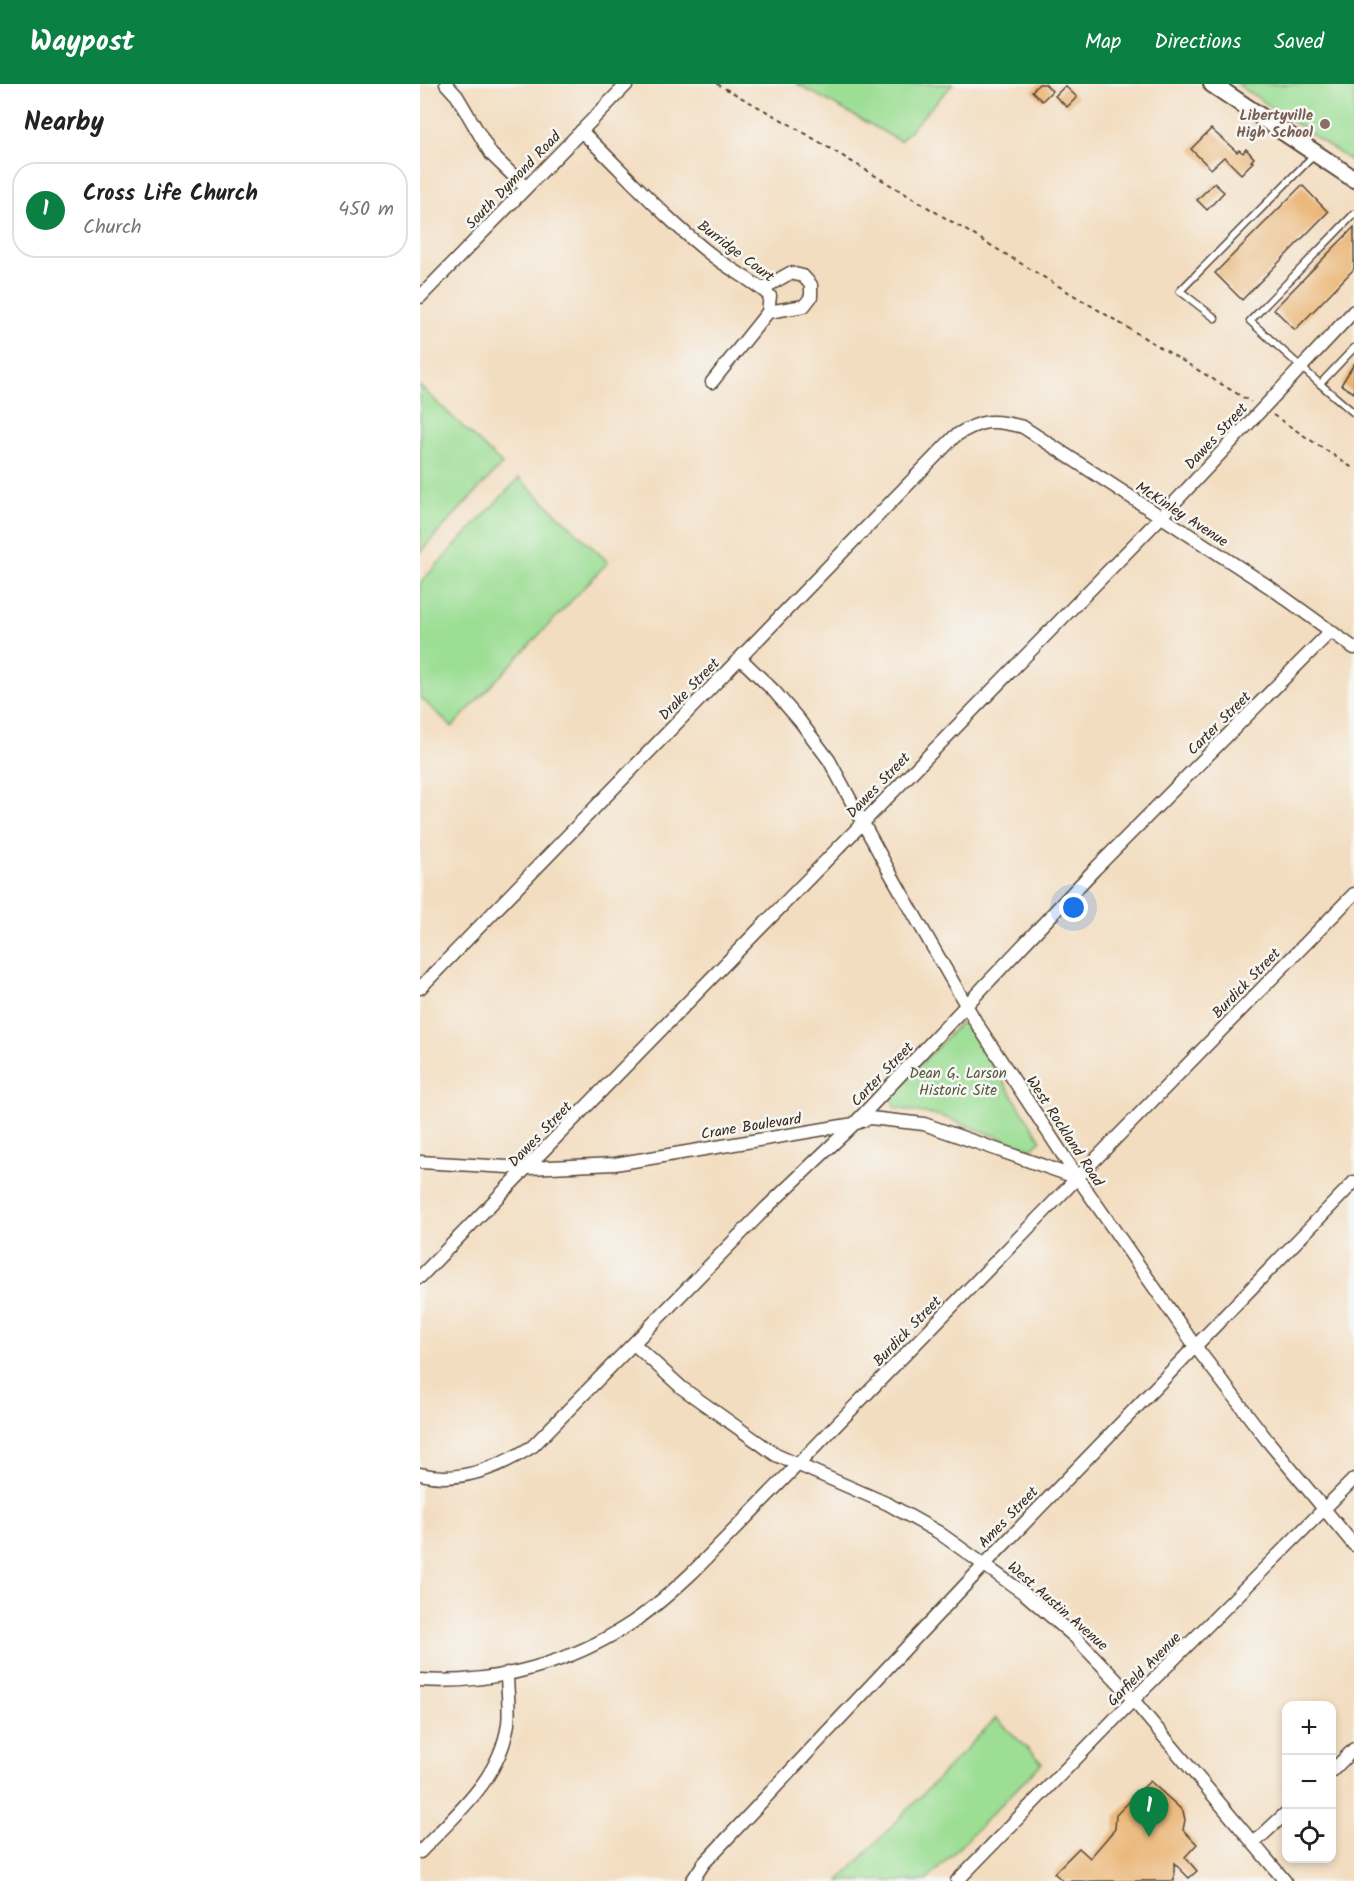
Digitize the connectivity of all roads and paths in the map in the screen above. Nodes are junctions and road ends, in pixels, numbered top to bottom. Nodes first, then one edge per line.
1 (446, 84) edge
2 (627, 84) edge
3 (717, 84) edge
4 (1212, 84) edge
5 (582, 131) junction
6 (1316, 153) junction
7 (1354, 179) edge
8 (526, 188) junction
9 (1354, 214) edge
10 (762, 289) junction
11 (420, 297) edge
12 (1354, 311) edge
13 (768, 312) junction
14 (1215, 318) dead end
15 (1354, 348) edge
16 (1301, 368) junction
17 (712, 382) dead end
18 (1320, 384) junction
19 (1262, 408) junction
20 (1354, 413) edge
21 (987, 421) joint
22 (1354, 469) edge
23 (1160, 518) junction
24 (1331, 631) junction
25 (1354, 648) edge
26 (740, 658) junction
27 (864, 822) junction
28 (1354, 894) edge
29 (420, 988) edge
30 (968, 1006) junction
31 (854, 1124) junction
32 (420, 1162) edge
33 (528, 1168) junction
34 (1077, 1178) junction
35 (1354, 1182) edge
36 (420, 1277) edge
37 (634, 1344) junction
38 (1195, 1346) junction
39 (798, 1465) junction
40 (420, 1474) edge
41 (1354, 1479) edge
42 (1324, 1510) junction
43 (1354, 1545) edge
44 (984, 1564) junction
45 (507, 1673) junction
46 (420, 1680) edge
47 (1133, 1700) junction
48 (1354, 1749) edge
49 (1336, 1767) edge
50 (1282, 1818) edge
51 (1254, 1844) junction
52 (420, 1852) edge
53 (692, 1881) edge
54 (957, 1881) edge
55 (1285, 1881) edge

1 - 8 street
2 - 5 street, South Dymond Road
3 - 19 path
4 - 6 main road
5 - 8 street, South Dymond Road
5 - 10 street, Burridge Court
6 - 7 main road
6 - 14 lane
8 - 11 street, South Dymond Road
9 - 16 lane
10 - 13 street, Burridge Court
10 - 13 street
12 - 16 street, Dawes Street
13 - 17 street
15 - 18 lane
16 - 18 lane
16 - 19 street, Dawes Street
18 - 20 lane
19 - 22 path
19 - 23 street, Dawes Street
21 - 23 street, McKinley Avenue
21 - 26 street, Drake Street
23 - 24 street, McKinley Avenue
23 - 27 street, Dawes Street
24 - 25 street, McKinley Avenue
24 - 30 street, Carter Street
26 - 27 street, West Rockland Road
26 - 29 street, Drake Street
27 - 30 street, West Rockland Road
27 - 33 street, Dawes Street
28 - 34 street, Burdick Street
30 - 31 street, Carter Street
30 - 34 street, West Rockland Road
31 - 33 street, Crane Boulevard
31 - 34 street, Crane Boulevard
31 - 37 street, Carter Street
32 - 33 street, Crane Boulevard
33 - 36 street, Dawes Street
34 - 38 street, West Rockland Road
34 - 39 street, Burdick Street
35 - 38 street, Ames Street
37 - 39 street, West Austin Avenue
37 - 40 street, Carter Street
38 - 42 street, West Rockland Road
38 - 44 street, Ames Street
39 - 44 street, West Austin Avenue
39 - 45 street, Burdick Street
41 - 42 street, Garfield Avenue
42 - 43 street, West Rockland Road
42 - 47 street, Garfield Avenue
44 - 47 street, West Austin Avenue
44 - 53 street, Ames Street
45 - 46 street, Burdick Street
45 - 52 street
47 - 51 street, West Austin Avenue
47 - 54 street, Garfield Avenue
48 - 49 street
50 - 51 street
51 - 55 street, West Austin Avenue

